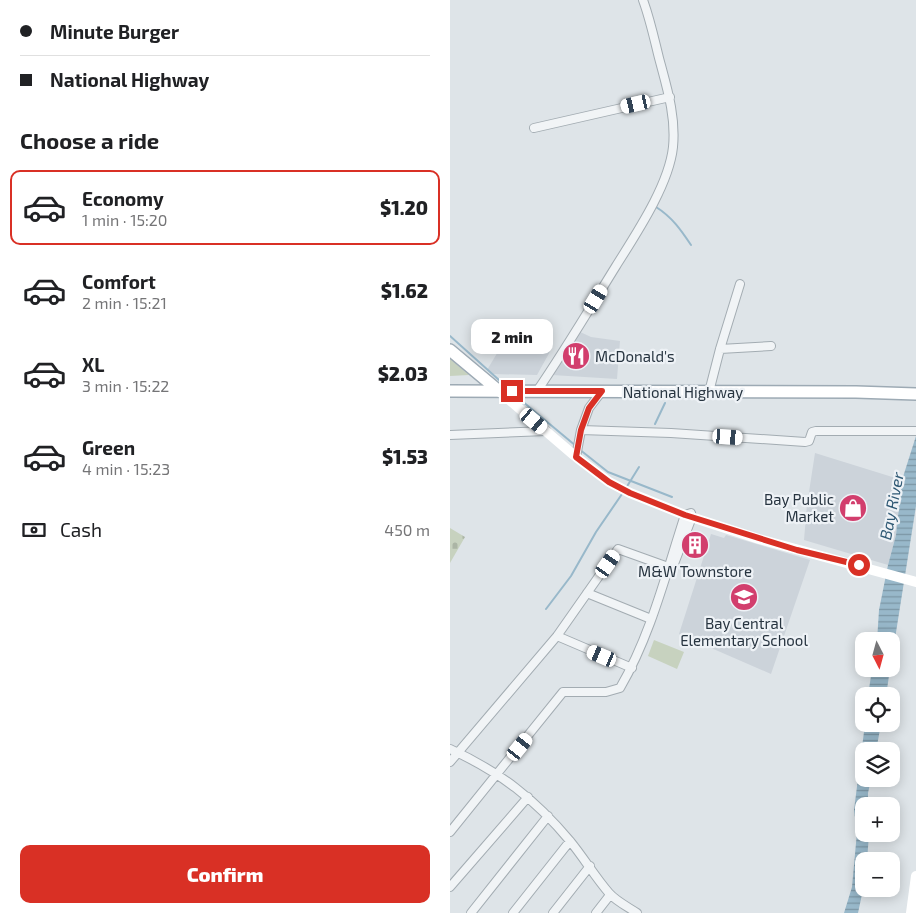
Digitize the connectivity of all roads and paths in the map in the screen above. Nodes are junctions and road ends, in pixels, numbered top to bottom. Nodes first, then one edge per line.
1 (643, 0) edge
2 (670, 97) junction
3 (534, 128) dead end
4 (740, 284) dead end
5 (771, 346) dead end
6 (720, 349) junction
7 (450, 350) edge
8 (499, 390) junction
9 (450, 391) edge
10 (537, 391) junction
11 (602, 391) junction
12 (709, 392) junction
13 (915, 394) edge
14 (581, 430) junction
15 (546, 431) junction
16 (916, 431) edge
17 (450, 435) edge
18 (576, 457) junction
19 (689, 516) junction
20 (669, 570) junction
21 (913, 581) edge
22 (587, 593) junction
23 (651, 619) junction
24 (557, 636) junction
25 (632, 668) junction
26 (454, 751) edge
27 (450, 762) edge
28 (498, 774) junction
29 (528, 797) junction
30 (548, 816) junction
31 (450, 832) edge
32 (570, 841) junction
33 (590, 866) junction
34 (916, 876) edge
35 (450, 887) edge
36 (610, 895) junction
37 (635, 912) edge
38 (471, 913) edge
39 (513, 913) edge
40 (553, 913) edge
41 (596, 913) edge
42 (911, 913) edge

1 - 2 street
2 - 3 street
2 - 10 street
4 - 6 street
5 - 6 street
6 - 12 street
7 - 8 main road
8 - 9 main road, National Highway
8 - 10 main road, National Highway
8 - 15 main road
10 - 11 main road, National Highway
11 - 12 main road, National Highway
11 - 14 street
12 - 13 main road, National Highway
14 - 16 street
14 - 18 street
15 - 17 street
15 - 18 main road
18 - 19 main road
19 - 20 street
19 - 21 main road
20 - 22 street
20 - 23 street
22 - 23 street
22 - 24 street
23 - 25 street
24 - 25 street
24 - 26 street
25 - 28 street
26 - 27 street
26 - 28 street
28 - 29 street
28 - 31 street
29 - 30 street
29 - 35 street
30 - 32 street
30 - 38 street
32 - 33 street
32 - 39 street
33 - 36 street
33 - 40 street
34 - 42 main road
36 - 37 street
36 - 41 street

